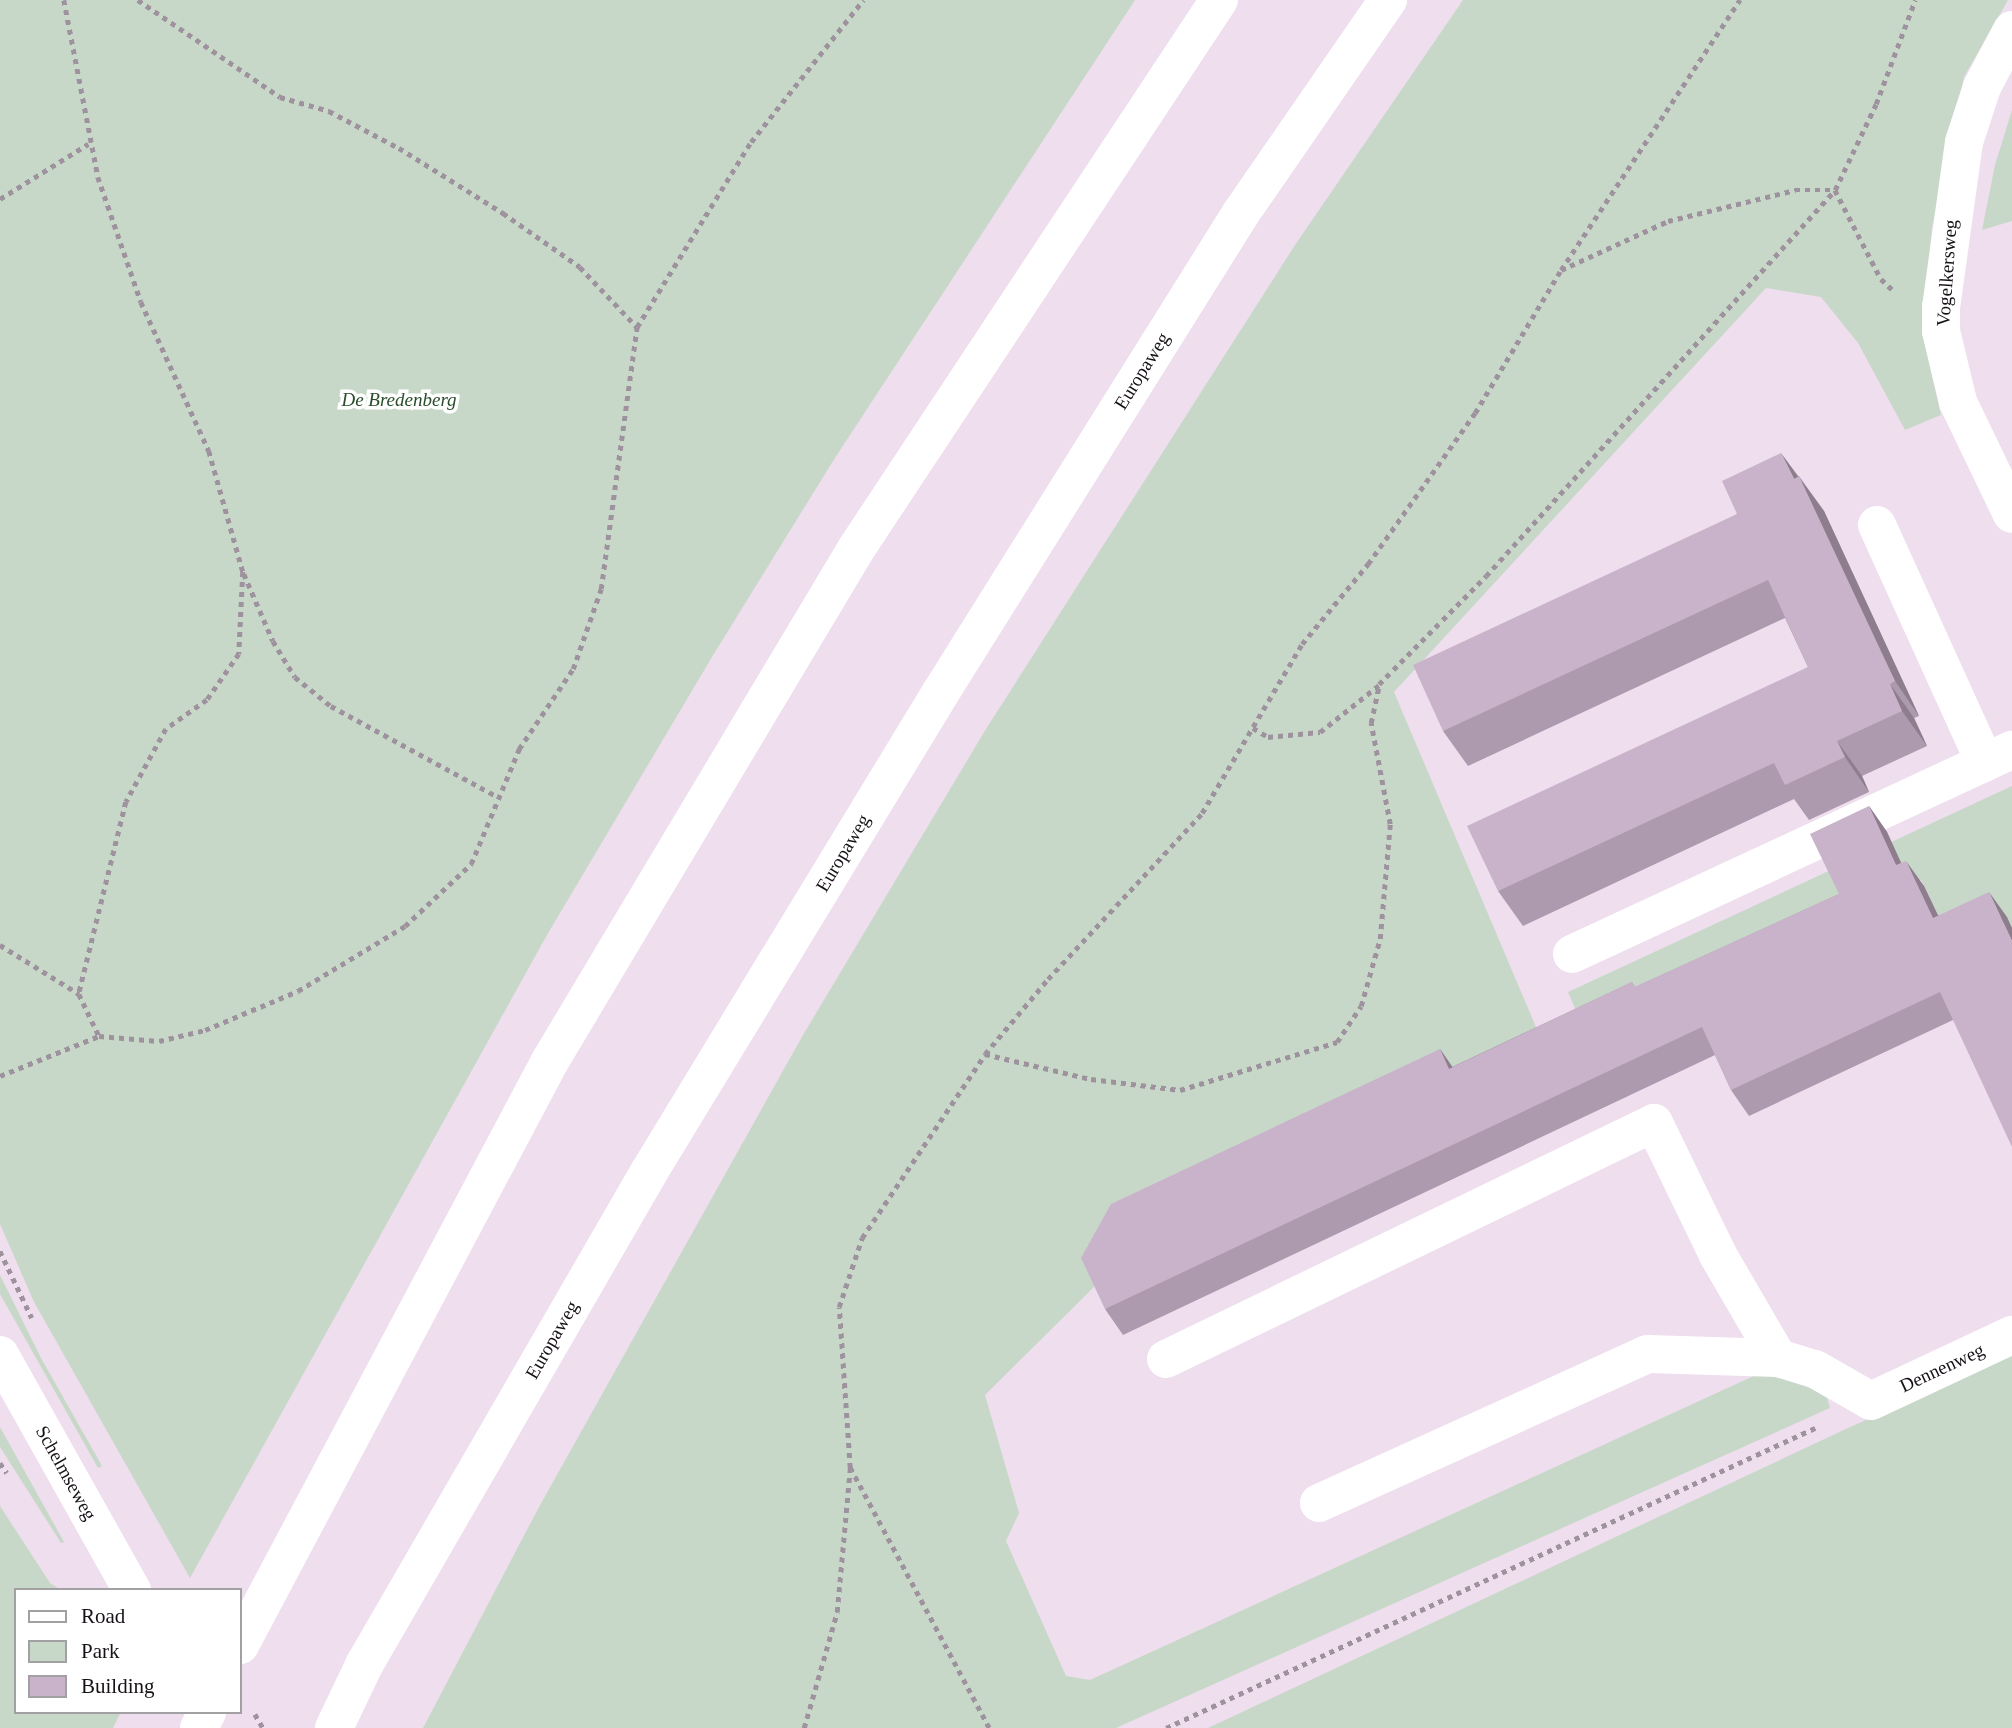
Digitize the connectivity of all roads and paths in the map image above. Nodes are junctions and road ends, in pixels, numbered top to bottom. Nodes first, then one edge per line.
1 (64, 0) edge
2 (138, 0) edge
3 (863, 0) edge
4 (1219, 0) edge
5 (1388, 0) edge
6 (1740, 0) edge
7 (1915, 0) edge
8 (2012, 30) edge
9 (88, 144) junction
10 (1835, 190) junction
11 (0, 199) edge
12 (1561, 271) junction
13 (637, 327) junction
14 (1941, 331) junction
15 (2012, 514) edge
16 (1877, 525) dead end
17 (243, 572) junction
18 (1379, 684) junction
19 (1253, 727) junction
20 (1998, 757) edge
21 (498, 797) junction
22 (0, 945) edge
23 (1572, 954) dead end
24 (79, 993) junction
25 (99, 1036) junction
26 (985, 1054) junction
27 (0, 1076) edge
28 (2012, 1335) edge
29 (0, 1355) edge
30 (1778, 1358) junction
31 (1166, 1359) dead end
32 (1871, 1401) junction
33 (850, 1468) junction
34 (1319, 1503) dead end
35 (131, 1588) edge
36 (242, 1641) edge
37 (334, 1728) edge
38 (804, 1728) edge
39 (989, 1728) edge
40 (1166, 1728) edge

1 - 9 path
2 - 13 path
3 - 13 path
4 - 36 main road
5 - 37 main road, Europaweg
6 - 12 path
7 - 10 path
8 - 14 main road, Vogelkersweg
9 - 11 path
9 - 17 path
10 - 12 path
10 - 14 path
10 - 18 path
12 - 19 path
13 - 21 path
14 - 15 main road, Vogelkersweg
16 - 20 main road
17 - 21 path
17 - 24 path
18 - 19 path
18 - 26 path
19 - 26 path
20 - 23 main road
21 - 25 path
22 - 24 path
24 - 25 path
25 - 27 path
26 - 33 path
28 - 32 main road, Dennenweg
29 - 35 main road, Schelmseweg
30 - 31 main road
30 - 32 main road
30 - 34 main road
32 - 40 path
33 - 38 path
33 - 39 path

